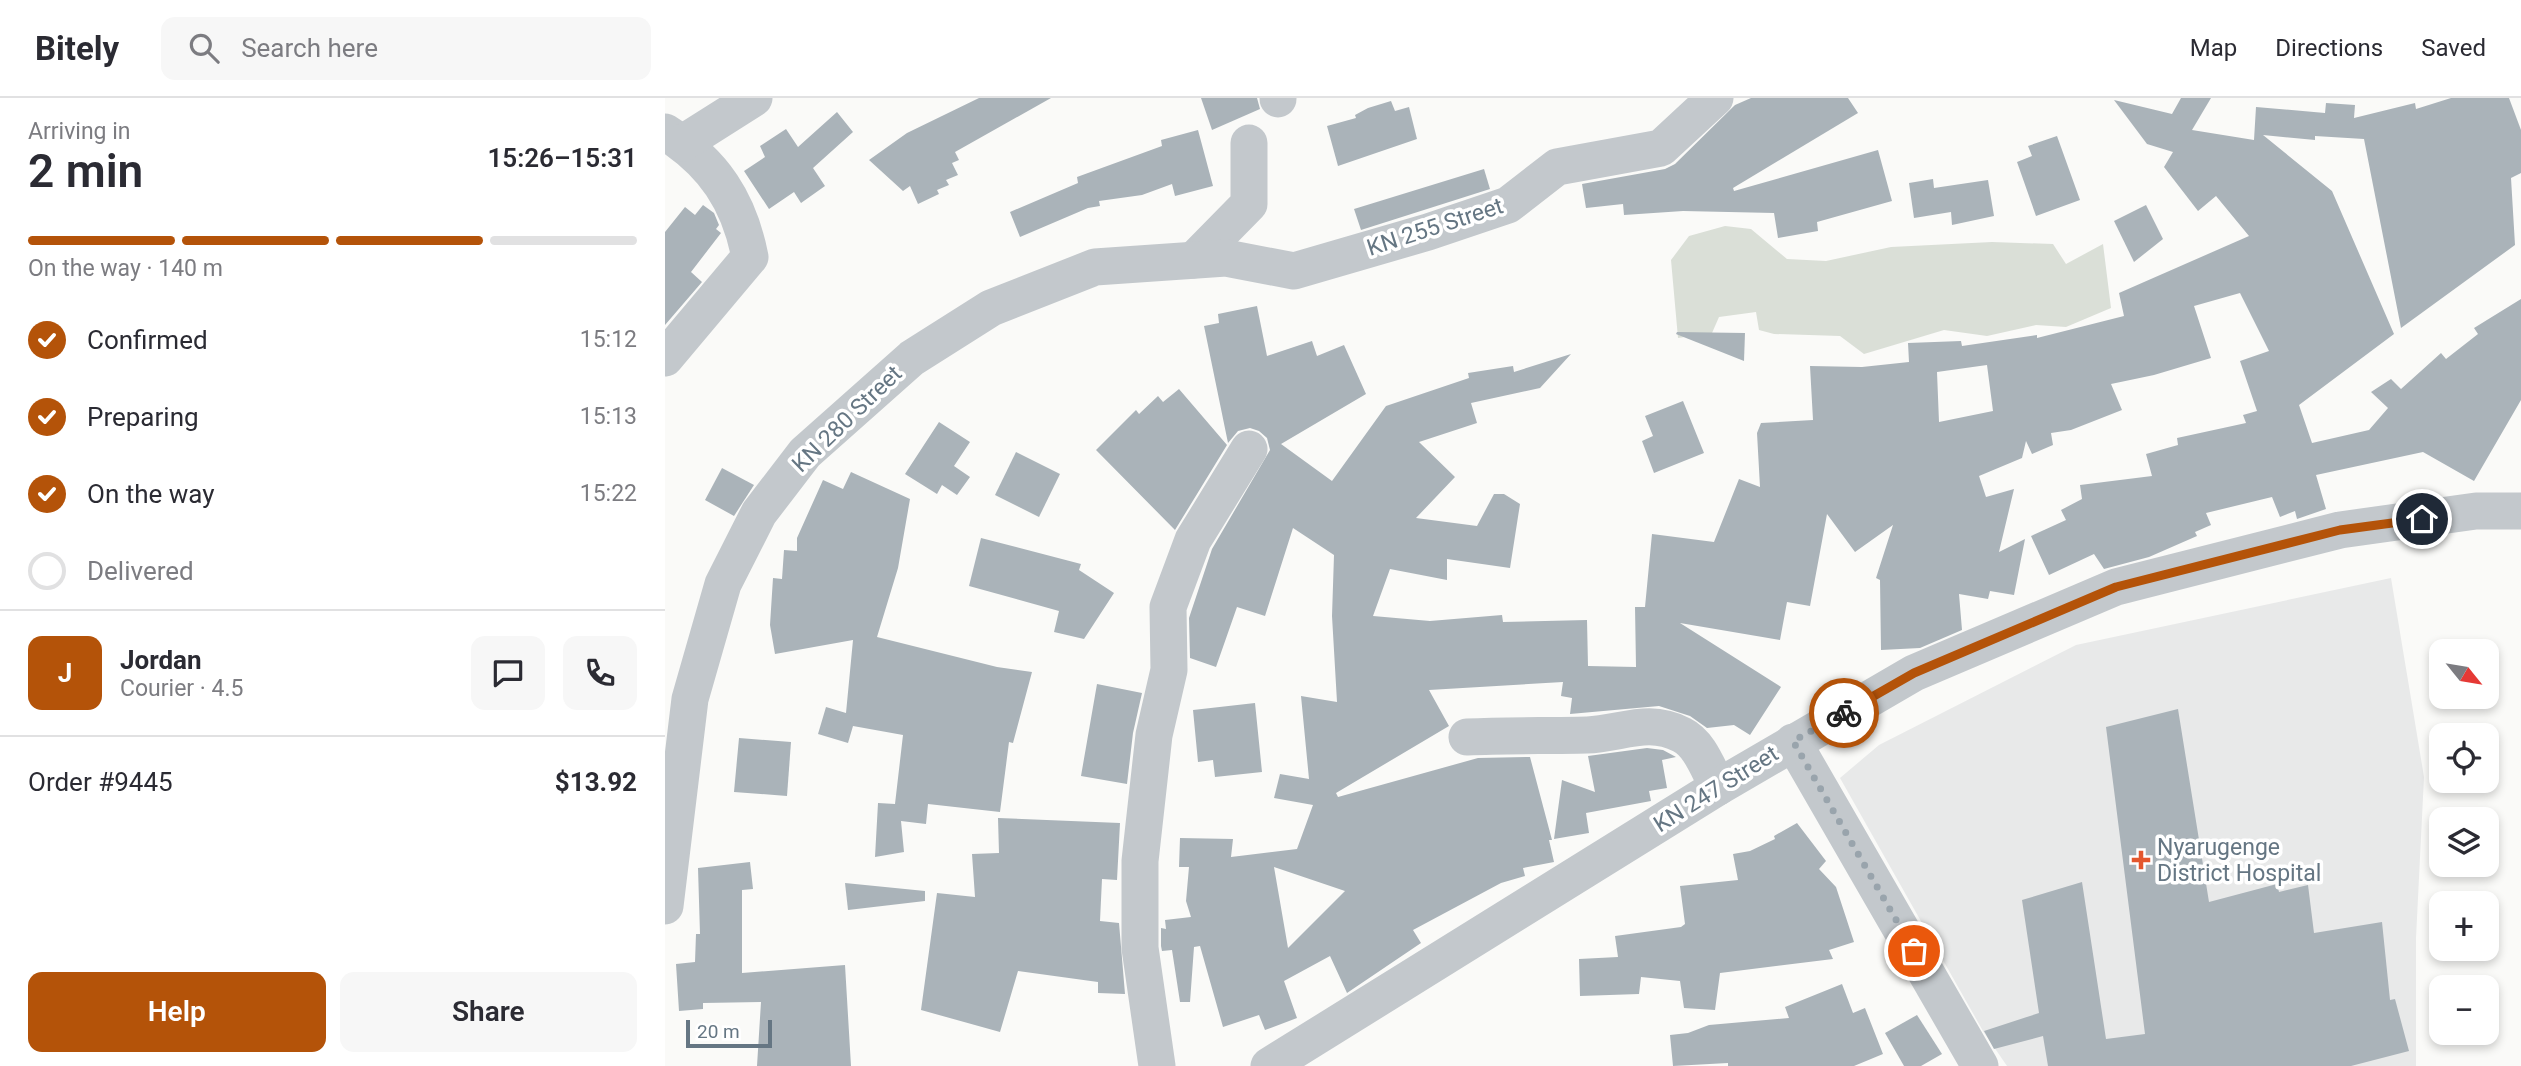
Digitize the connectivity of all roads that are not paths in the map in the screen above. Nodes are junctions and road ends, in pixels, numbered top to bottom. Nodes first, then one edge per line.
1 (754, 98) edge
2 (1715, 98) edge
3 (674, 138) edge
4 (1248, 143) dead end
5 (1194, 260) junction
6 (1294, 271) joint
7 (665, 358) edge
8 (1249, 449) dead end
9 (2521, 512) edge
10 (1468, 737) dead end
11 (1793, 741) junction
12 (1718, 787) junction
13 (665, 906) edge
14 (1157, 1066) edge
15 (1269, 1066) edge
16 (1980, 1066) edge

1 - 3 street
2 - 6 street, KN 255 Street
3 - 7 street
4 - 5 street
5 - 6 street, KN 280 Street
5 - 13 street, KN 280 Street
8 - 14 street
9 - 11 street, KN 247 Street
10 - 12 street
11 - 12 street, KN 247 Street
11 - 16 street
12 - 15 street, KN 247 Street

